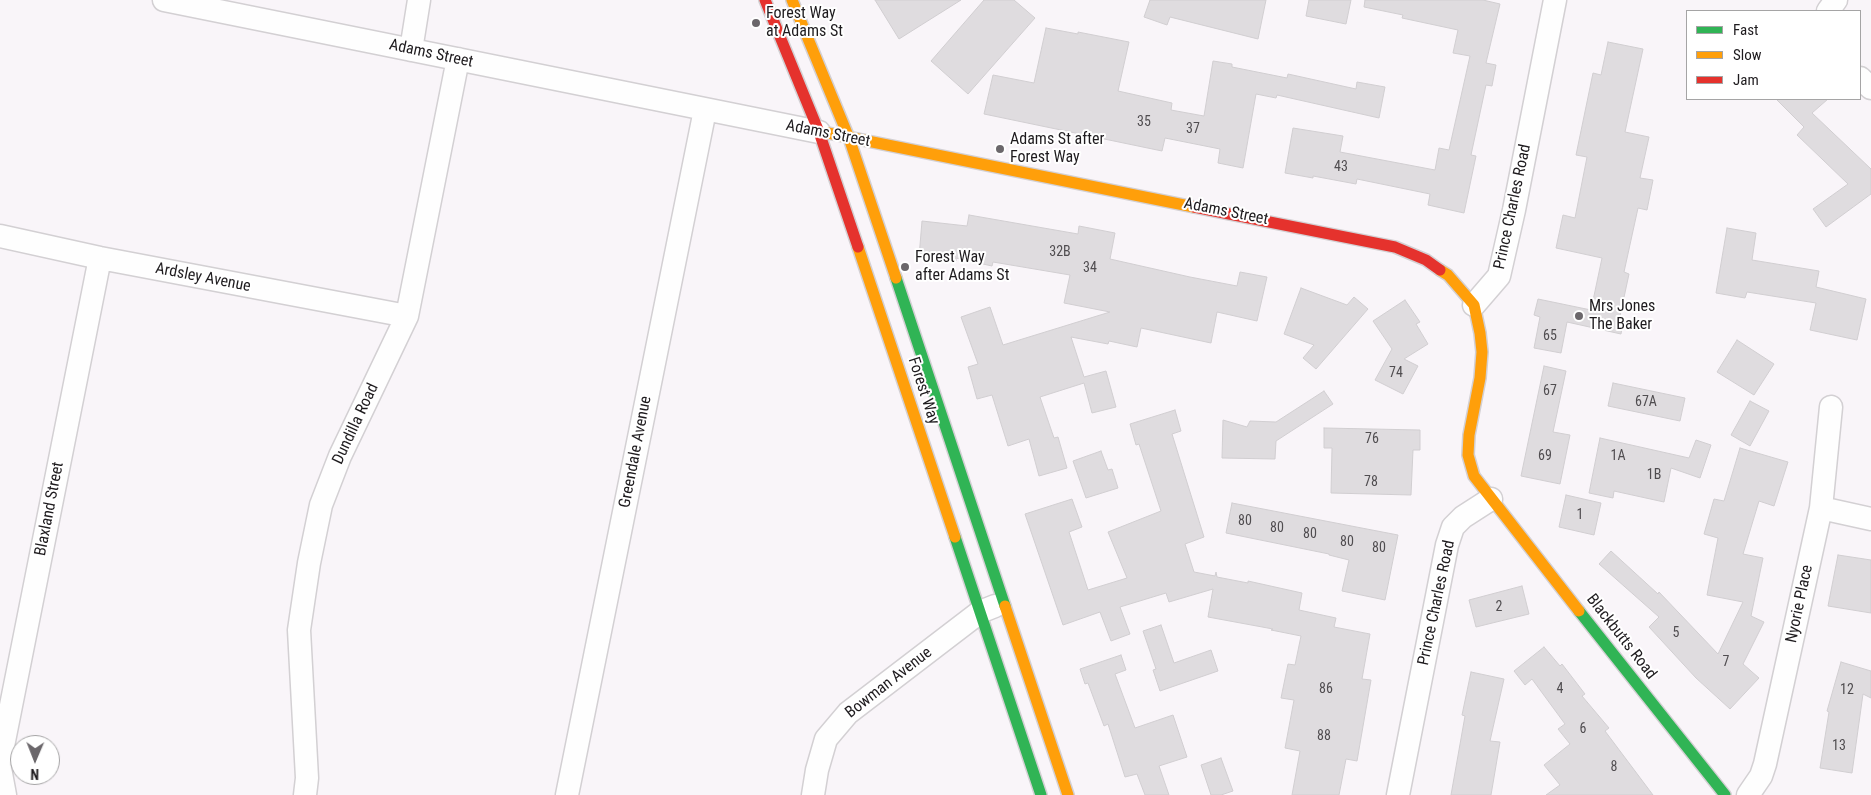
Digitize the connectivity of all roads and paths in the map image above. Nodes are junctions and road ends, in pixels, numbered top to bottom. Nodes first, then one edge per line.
1 (164, 0) edge
2 (419, 0) edge
3 (765, 0) edge
4 (792, 0) edge
5 (1555, 0) edge
6 (411, 50) junction
7 (458, 59) junction
8 (1861, 79) edge
9 (1871, 88) edge
10 (705, 110) junction
11 (819, 132) junction
12 (849, 138) junction
13 (0, 236) edge
14 (100, 258) junction
15 (1474, 305) junction
16 (407, 316) junction
17 (1832, 407) dead end
18 (1490, 499) junction
19 (1821, 508) junction
20 (1871, 519) edge
21 (1004, 603) junction
22 (980, 612) junction
23 (0, 760) edge
24 (0, 768) edge
25 (5, 795) edge
26 (305, 795) edge
27 (568, 795) edge
28 (813, 795) edge
29 (1041, 795) edge
30 (1068, 795) edge
31 (1398, 795) edge
32 (1725, 795) edge
33 (1748, 795) edge

1 - 6 street, Adams Street
2 - 6 street
3 - 11 main road, Forest Way
4 - 12 main road, Forest Way
5 - 15 street, Prince Charles Road
6 - 7 street, Adams Street
7 - 10 street, Adams Street
7 - 16 street, Dundilla Road
8 - 9 street
10 - 11 street, Adams Street
10 - 27 street, Greendale Avenue
11 - 12 main road, Adams Street
11 - 22 main road, Forest Way
12 - 15 main road, Adams Street
12 - 21 main road, Forest Way
13 - 14 street, Ardsley Avenue
14 - 16 street, Ardsley Avenue
14 - 23 street, Blaxland Street
15 - 18 main road
16 - 26 street, Dundilla Road
17 - 19 street, Nyorie Place
18 - 31 street, Prince Charles Road
18 - 32 main road, Blackbutts Road
19 - 20 street
19 - 33 street, Nyorie Place
21 - 22 street, Bowman Avenue
21 - 30 main road, Forest Way
22 - 28 street, Bowman Avenue
22 - 29 main road, Forest Way
24 - 25 street

